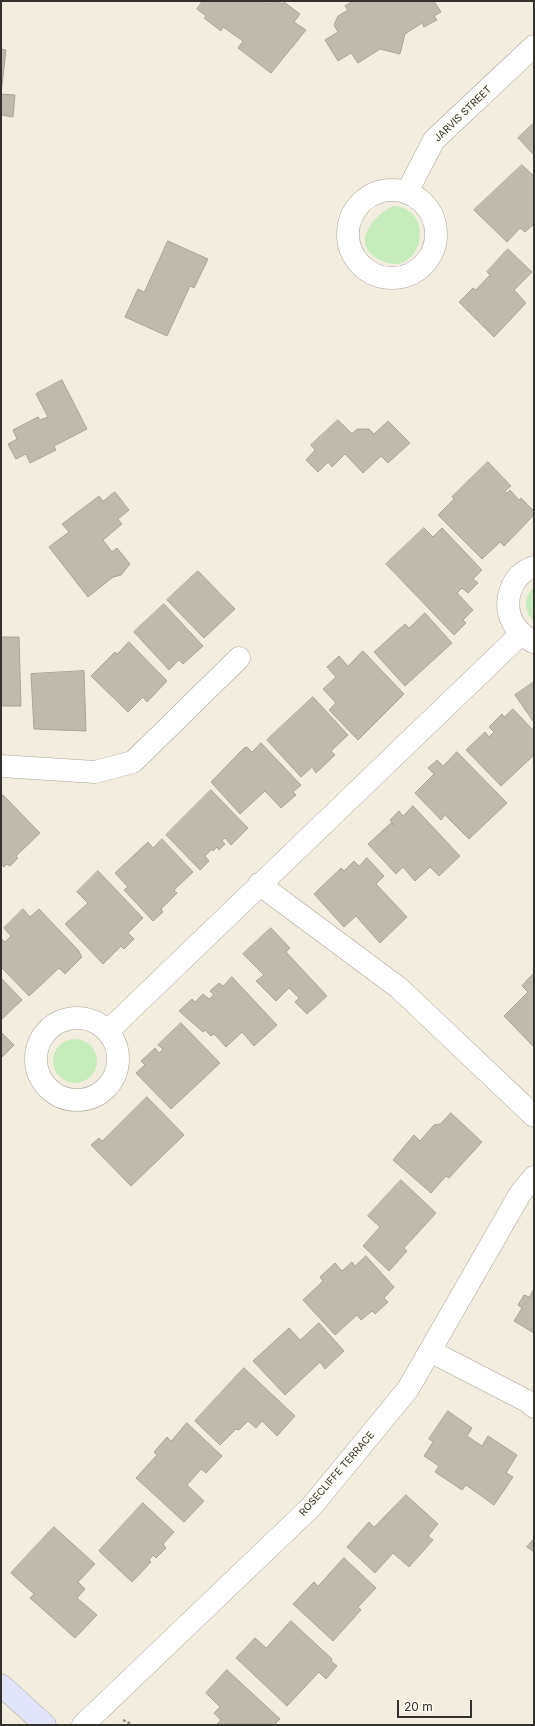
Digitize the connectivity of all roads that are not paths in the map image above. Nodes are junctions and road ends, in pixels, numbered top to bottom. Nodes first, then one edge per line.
1 (534, 46) edge
2 (406, 192) dead end
3 (534, 567) edge
4 (528, 638) edge
5 (239, 658) dead end
6 (1, 766) edge
7 (259, 884) junction
8 (108, 1031) dead end
9 (534, 1116) edge
10 (534, 1177) edge
11 (430, 1351) junction
12 (534, 1407) edge
13 (1, 1685) edge
14 (46, 1725) edge
15 (84, 1725) edge

1 - 2 street, JARVIS STREET
3 - 4 street
4 - 7 street
5 - 6 street
7 - 8 street
7 - 9 street
10 - 11 street, ROSECLIFFE TERRACE
11 - 12 street
11 - 15 street, ROSECLIFFE TERRACE
13 - 14 main road

